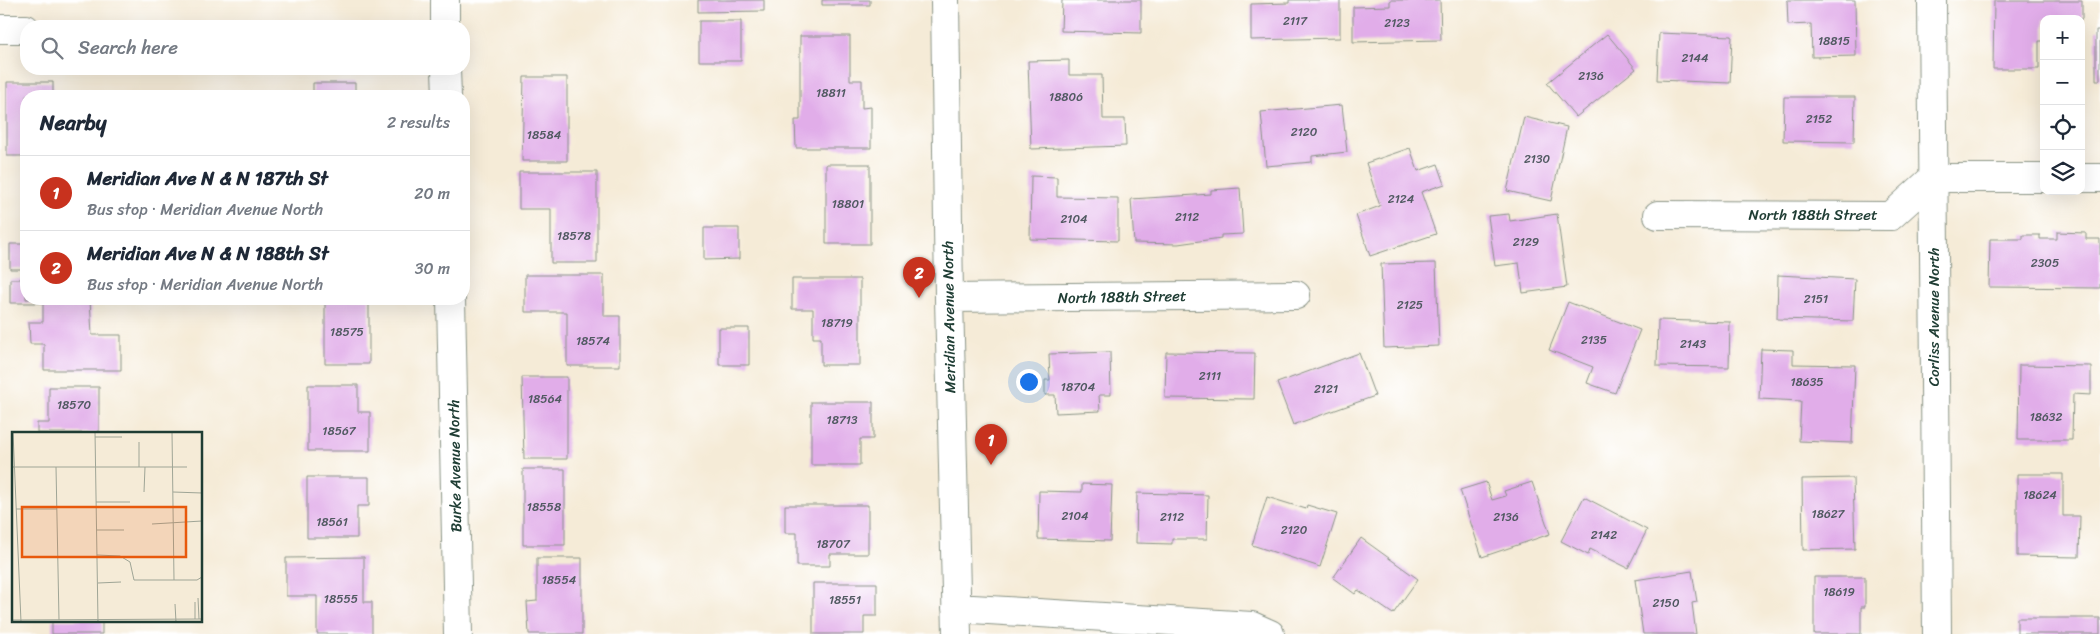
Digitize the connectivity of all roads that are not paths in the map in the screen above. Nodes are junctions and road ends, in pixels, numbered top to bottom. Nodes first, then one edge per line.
1 (445, 0) edge
2 (945, 0) edge
3 (1932, 0) edge
4 (445, 20) edge
5 (20, 29) edge
6 (0, 30) edge
7 (446, 75) edge
8 (447, 90) edge
9 (1933, 178) junction
10 (2040, 178) edge
11 (2085, 178) edge
12 (2100, 178) edge
13 (1658, 215) dead end
14 (1296, 295) dead end
15 (948, 298) junction
16 (451, 305) edge
17 (957, 621) edge
18 (458, 634) edge
19 (1270, 634) edge
20 (1937, 634) edge

1 - 4 street
2 - 15 street, Meridian Avenue North
3 - 9 street, Corliss Avenue North
5 - 6 street
7 - 8 street
9 - 10 street
9 - 13 street, North 188th Street
9 - 20 street, Corliss Avenue North
11 - 12 street
14 - 15 street, North 188th Street
15 - 17 street, Meridian Avenue North
16 - 18 street, Burke Avenue North
17 - 19 street

